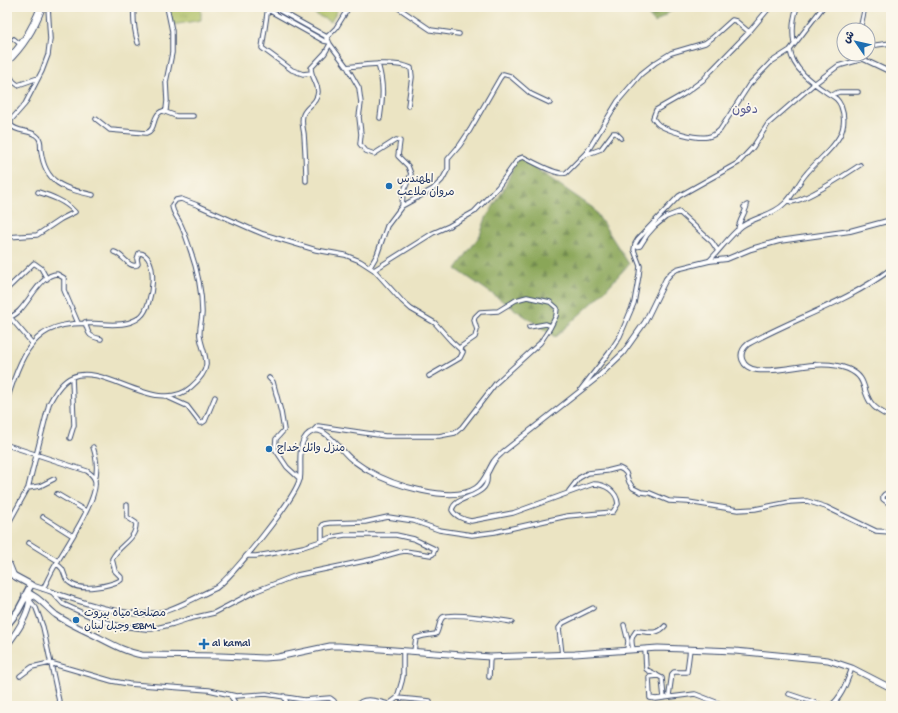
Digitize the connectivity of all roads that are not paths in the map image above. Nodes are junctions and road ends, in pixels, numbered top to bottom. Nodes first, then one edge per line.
1 (40, 7) edge
2 (43, 7) edge
3 (48, 7) edge
4 (134, 7) edge
5 (167, 7) edge
6 (273, 7) edge
7 (349, 7) edge
8 (397, 7) edge
9 (770, 7) edge
10 (797, 7) edge
11 (823, 7) edge
12 (865, 7) edge
13 (266, 8) edge
14 (301, 22) junction
15 (862, 22) edge
16 (299, 27) junction
17 (750, 32) junction
18 (459, 34) dead end
19 (327, 37) junction
20 (14, 39) dead end
21 (327, 42) junction
22 (138, 43) dead end
23 (891, 43) edge
24 (20, 44) junction
25 (794, 44) junction
26 (876, 46) edge
27 (790, 50) junction
28 (7, 59) edge
29 (852, 62) edge
30 (869, 62) edge
31 (7, 63) edge
32 (378, 64) junction
33 (347, 67) junction
34 (891, 70) edge
35 (7, 72) edge
36 (311, 73) junction
37 (38, 78) junction
38 (814, 84) junction
39 (858, 92) dead end
40 (830, 95) junction
41 (550, 103) dead end
42 (408, 106) dead end
43 (163, 111) junction
44 (193, 116) dead end
45 (380, 118) dead end
46 (96, 119) dead end
47 (621, 138) dead end
48 (585, 155) junction
49 (860, 165) dead end
50 (306, 181) dead end
51 (38, 192) dead end
52 (93, 195) dead end
53 (789, 200) junction
54 (402, 206) junction
55 (744, 207) dead end
56 (891, 220) edge
57 (738, 230) junction
58 (7, 237) edge
59 (635, 248) junction
60 (718, 251) junction
61 (114, 252) dead end
62 (709, 261) junction
63 (372, 268) junction
64 (891, 269) edge
65 (47, 279) junction
66 (7, 289) edge
67 (8, 318) edge
68 (85, 322) junction
69 (78, 323) junction
70 (529, 326) dead end
71 (551, 326) junction
72 (101, 339) dead end
73 (32, 343) junction
74 (459, 348) junction
75 (428, 376) dead end
76 (72, 377) junction
77 (269, 378) dead end
78 (580, 390) junction
79 (164, 395) junction
80 (215, 397) dead end
81 (7, 400) edge
82 (891, 417) edge
83 (313, 431) junction
84 (70, 438) dead end
85 (7, 444) edge
86 (93, 447) dead end
87 (36, 454) junction
88 (487, 476) junction
89 (54, 479) dead end
90 (300, 479) junction
91 (95, 481) junction
92 (28, 488) junction
93 (568, 492) junction
94 (57, 494) dead end
95 (891, 495) edge
96 (127, 505) dead end
97 (891, 505) edge
98 (86, 511) junction
99 (43, 516) dead end
100 (7, 526) edge
101 (891, 532) edge
102 (73, 536) junction
103 (322, 541) junction
104 (29, 543) dead end
105 (246, 556) junction
106 (7, 561) edge
107 (57, 562) junction
108 (7, 572) edge
109 (14, 575) junction
110 (30, 585) junction
111 (43, 589) junction
112 (52, 592) junction
113 (28, 597) junction
114 (593, 608) dead end
115 (512, 622) dead end
116 (7, 625) edge
117 (624, 625) dead end
118 (664, 626) dead end
119 (7, 645) edge
120 (645, 648) junction
121 (690, 649) junction
122 (630, 650) junction
123 (403, 651) junction
124 (414, 651) junction
125 (562, 655) junction
126 (490, 657) junction
127 (50, 663) junction
128 (852, 668) junction
129 (20, 676) dead end
130 (658, 676) junction
131 (489, 677) dead end
132 (891, 688) edge
133 (789, 694) dead end
134 (230, 695) junction
135 (284, 696) junction
136 (670, 697) junction
137 (397, 698) junction
138 (664, 698) junction
139 (430, 701) dead end
140 (60, 706) edge
141 (235, 706) edge
142 (288, 706) edge
143 (336, 706) edge
144 (358, 706) edge
145 (726, 706) edge
146 (825, 706) edge
147 (830, 706) edge

1 - 24 street
2 - 31 street
3 - 37 street
4 - 22 street
5 - 43 street
6 - 14 street
7 - 19 street
8 - 18 street
9 - 17 street
10 - 25 street
11 - 25 street
12 - 15 street
13 - 16 street
13 - 36 street
14 - 16 street
14 - 19 street
16 - 21 street
17 - 27 street
17 - 48 street
19 - 21 street
20 - 24 street
21 - 33 street
21 - 36 street
23 - 26 street
24 - 28 street
25 - 27 street
27 - 38 street
29 - 38 street
30 - 34 street
32 - 33 street
32 - 42 street
32 - 45 street
33 - 54 street
35 - 37 street
36 - 50 street
37 - 52 street
38 - 40 street
38 - 59 street
39 - 40 street
40 - 53 street
41 - 54 street
43 - 44 street
43 - 46 street
47 - 48 street
48 - 63 street
49 - 53 street
51 - 58 street
53 - 57 street
54 - 63 street
55 - 57 street
56 - 62 street
57 - 60 street
59 - 60 street
59 - 78 street
60 - 62 street
61 - 68 street
62 - 78 street
63 - 74 street
63 - 79 street
64 - 82 street
65 - 66 street
65 - 67 street
65 - 69 street
67 - 73 street
68 - 69 street
68 - 72 street
69 - 73 street
70 - 71 street
71 - 74 street
71 - 83 street
73 - 81 street
74 - 75 street
76 - 79 street
76 - 84 street
76 - 87 street
77 - 90 street
78 - 88 street
79 - 80 street
83 - 88 street
83 - 90 street
85 - 87 street
86 - 91 street
87 - 91 street
87 - 92 street
88 - 93 street
89 - 92 street
90 - 105 street
91 - 98 street
92 - 100 street
93 - 101 street
93 - 103 street
94 - 98 street
95 - 97 street
96 - 107 street
98 - 102 street
99 - 102 street
102 - 107 street
103 - 105 street
103 - 112 street
104 - 107 street
105 - 112 street
106 - 109 street
107 - 111 street
108 - 109 main road
109 - 110 main road
110 - 111 street
110 - 113 main road
111 - 112 street
113 - 116 main road
113 - 119 main road
113 - 123 main road
113 - 127 street
114 - 125 street
115 - 124 street
117 - 122 street
118 - 122 street
120 - 121 main road
120 - 122 main road
120 - 130 street
121 - 128 main road
121 - 136 street
122 - 125 main road
123 - 124 main road
123 - 137 street
124 - 126 main road
125 - 126 main road
126 - 131 street
127 - 129 street
127 - 134 street
127 - 140 street
128 - 132 main road
128 - 147 street
130 - 138 street
130 - 138 street
133 - 146 street
134 - 135 street
134 - 141 street
135 - 142 street
135 - 143 street
136 - 138 street
136 - 145 street
137 - 139 street
137 - 144 street

